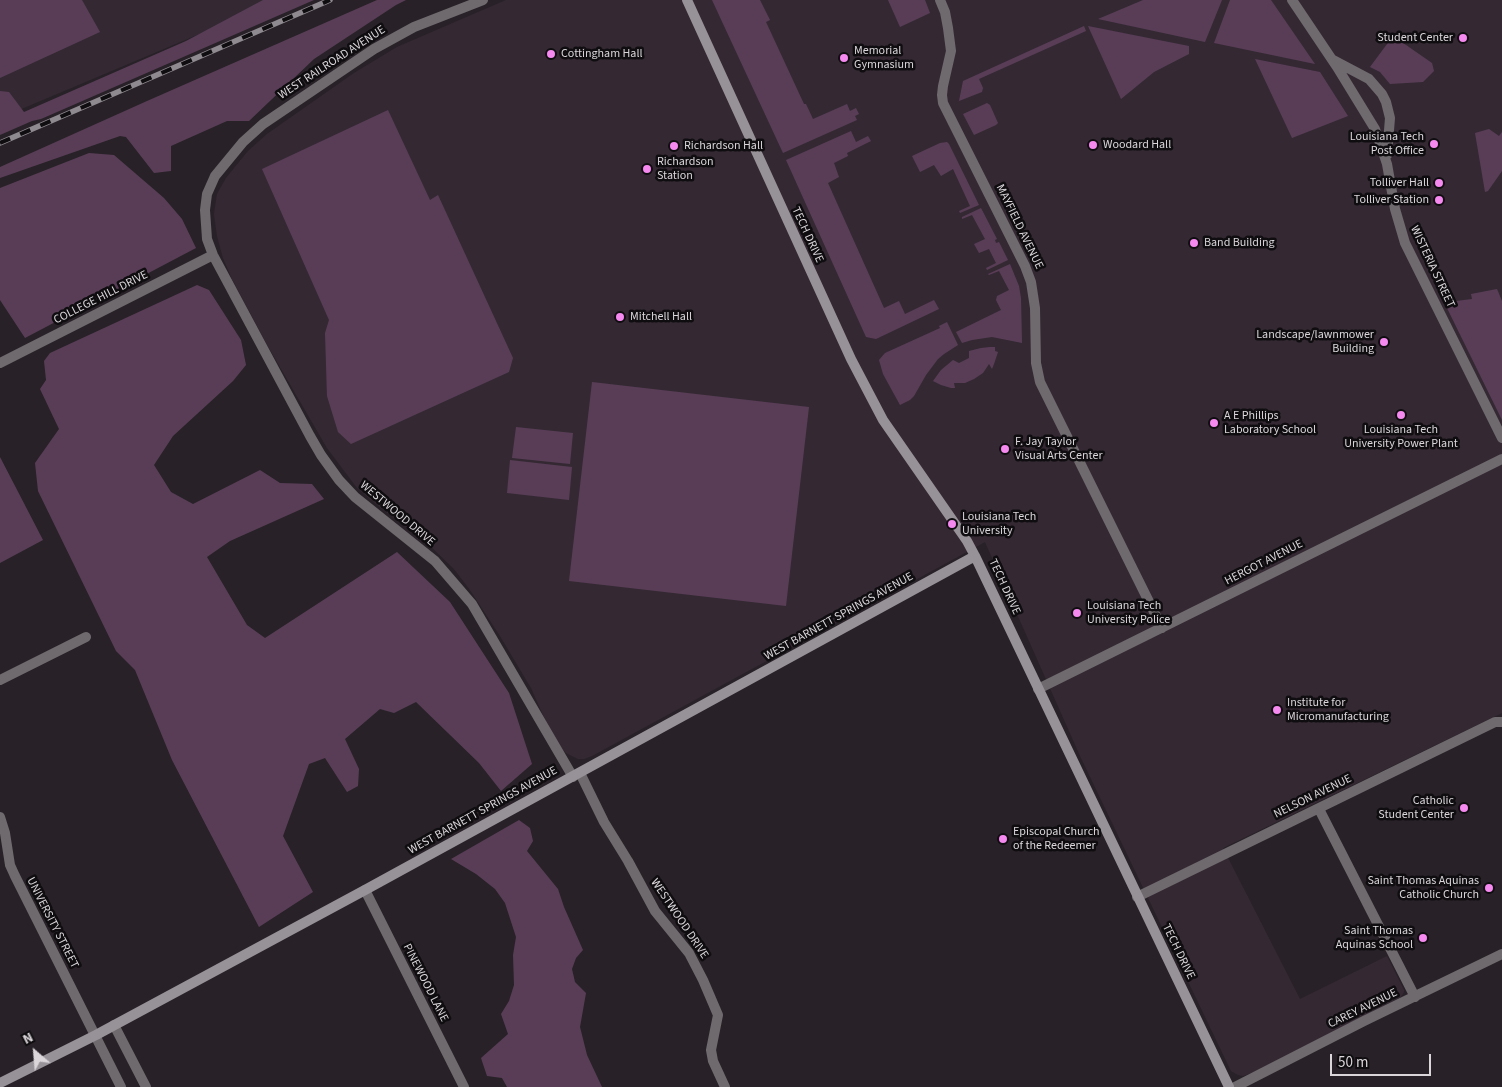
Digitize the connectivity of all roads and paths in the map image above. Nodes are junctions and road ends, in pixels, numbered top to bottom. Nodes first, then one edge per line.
1 (483, 0) edge
2 (687, 0) edge
3 (940, 0) edge
4 (1292, 0) edge
5 (1332, 60) junction
6 (1387, 164) junction
7 (215, 176) joint
8 (213, 255) junction
9 (0, 363) edge
10 (1502, 438) edge
11 (1502, 459) edge
12 (975, 556) junction
13 (1162, 628) junction
14 (86, 637) dead end
15 (0, 680) edge
16 (1038, 690) junction
17 (1501, 722) edge
18 (576, 775) junction
19 (1319, 808) junction
20 (0, 817) edge
21 (3, 843) edge
22 (365, 890) junction
23 (1137, 897) junction
24 (1502, 954) edge
25 (1414, 997) junction
26 (114, 1025) junction
27 (96, 1035) junction
28 (0, 1083) edge
29 (121, 1087) edge
30 (146, 1087) edge
31 (464, 1087) edge
32 (724, 1087) edge
33 (1229, 1087) edge
34 (1235, 1087) edge

1 - 7 street, WEST RAILROAD AVENUE
2 - 12 main road, TECH DRIVE
3 - 13 street, MAYFIELD AVENUE
4 - 5 street, WISTERIA STREET
5 - 6 street, WISTERIA STREET
5 - 6 street
6 - 10 street, WISTERIA STREET
7 - 8 street, WESTWOOD DRIVE
8 - 9 street, COLLEGE HILL DRIVE
8 - 18 street, WESTWOOD DRIVE
11 - 13 street, HERGOT AVENUE
12 - 16 main road, TECH DRIVE
12 - 18 main road, WEST BARNETT SPRINGS AVENUE
13 - 16 street, HERGOT AVENUE
14 - 15 street
16 - 23 main road, TECH DRIVE
17 - 19 street, NELSON AVENUE
18 - 22 main road, WEST BARNETT SPRINGS AVENUE
18 - 32 street, WESTWOOD DRIVE
19 - 23 street, NELSON AVENUE
19 - 25 street
20 - 21 street, UNIVERSITY STREET
21 - 27 street, UNIVERSITY STREET
22 - 26 main road, WEST BARNETT SPRINGS AVENUE
22 - 31 street, PINEWOOD LANE
23 - 33 main road, TECH DRIVE
24 - 25 street, CAREY AVENUE
25 - 34 street, CAREY AVENUE
26 - 27 main road, WEST BARNETT SPRINGS AVENUE
26 - 30 street
27 - 28 main road, WEST BARNETT SPRINGS AVENUE
27 - 29 street, UNIVERSITY STREET

